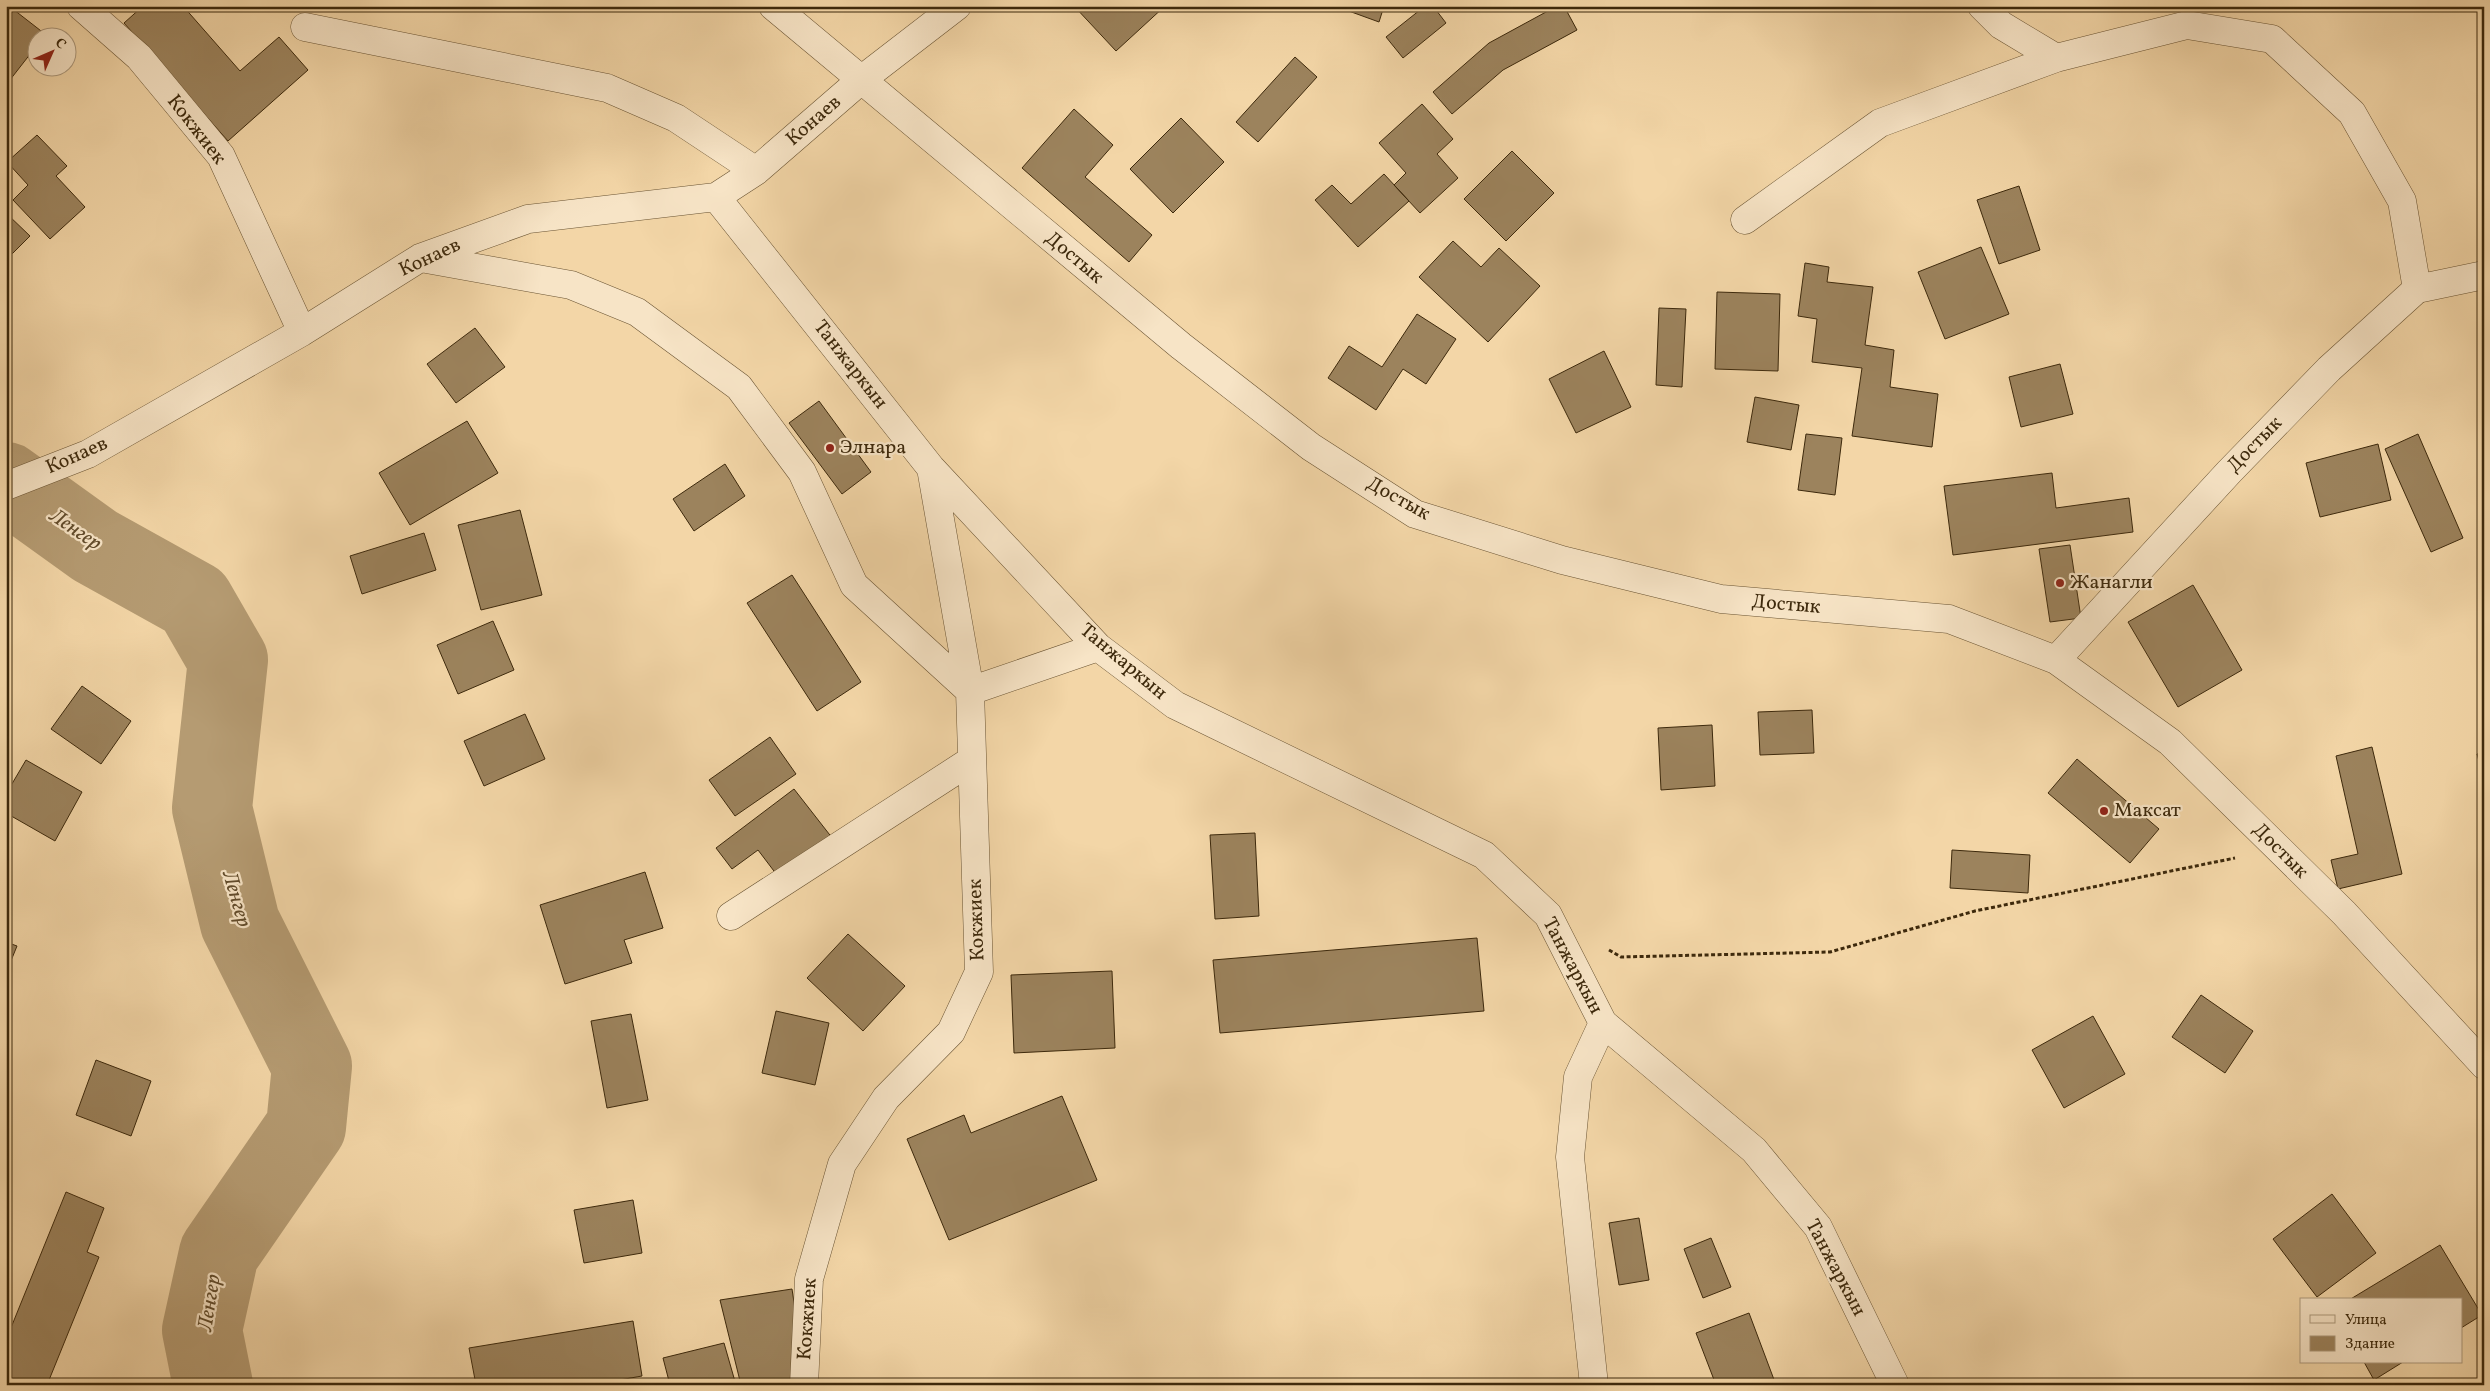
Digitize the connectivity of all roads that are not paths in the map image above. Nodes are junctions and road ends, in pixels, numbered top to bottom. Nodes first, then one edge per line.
1 (81, 6) edge
2 (773, 6) edge
3 (957, 6) edge
4 (1982, 6) edge
5 (305, 27) dead end
6 (2056, 58) junction
7 (861, 80) junction
8 (756, 171) junction
9 (716, 197) junction
10 (1745, 220) dead end
11 (420, 258) junction
12 (2484, 275) edge
13 (2417, 289) junction
14 (302, 332) junction
15 (931, 468) junction
16 (6, 486) edge
17 (1098, 647) junction
18 (2056, 660) junction
19 (970, 691) junction
20 (972, 760) junction
21 (731, 916) dead end
22 (1603, 1023) junction
23 (2484, 1065) edge
24 (804, 1385) edge
25 (1594, 1385) edge
26 (1895, 1385) edge

1 - 14 street, Кокжиек
2 - 7 street, Достык
3 - 7 street
4 - 6 street
5 - 8 street
6 - 10 street
6 - 13 street
7 - 8 street, Конаев
7 - 18 street, Достык
8 - 9 street, Конаев
9 - 11 street, Конаев
9 - 15 street, Танжаркын
11 - 14 street, Конаев
11 - 19 street
12 - 13 street
13 - 18 street, Достык
14 - 16 street, Конаев
15 - 17 street, Танжаркын
15 - 19 street, Кокжиек
17 - 19 street
17 - 22 street, Танжаркын
18 - 23 street, Достык
19 - 20 street, Кокжиек
20 - 21 street
20 - 24 street, Кокжиек
22 - 25 street, Танжаркын
22 - 26 street, Танжаркын

